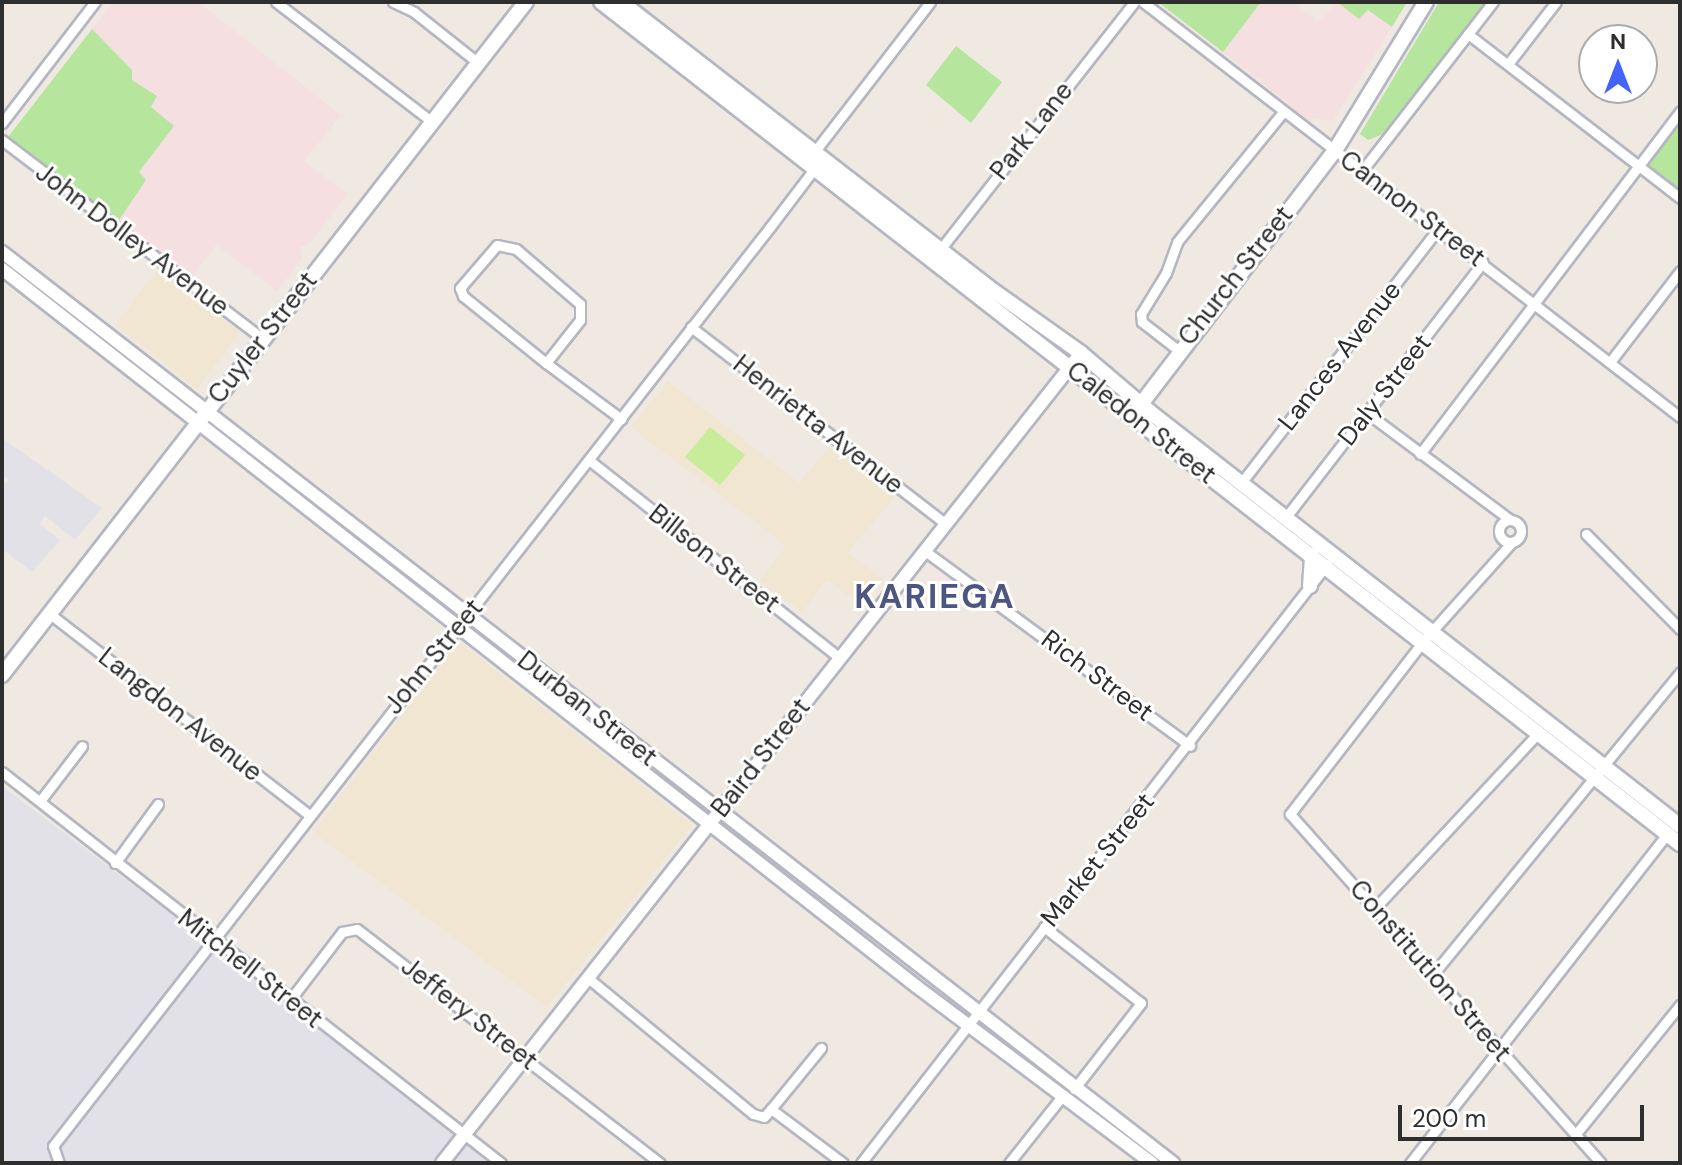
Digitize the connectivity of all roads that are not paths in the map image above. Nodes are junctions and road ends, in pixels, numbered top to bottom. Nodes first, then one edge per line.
1 (95, 2) edge
2 (276, 2) edge
3 (393, 2) edge
4 (526, 2) edge
5 (601, 2) edge
6 (621, 2) edge
7 (930, 2) edge
8 (1134, 2) edge
9 (1143, 2) edge
10 (1426, 2) edge
11 (1493, 2) edge
12 (1556, 2) edge
13 (1468, 34) junction
14 (477, 62) junction
15 (1508, 64) junction
16 (1283, 112) junction
17 (1680, 112) edge
18 (431, 121) junction
19 (2, 123) edge
20 (2, 140) edge
21 (815, 151) junction
22 (1334, 152) junction
23 (1638, 166) junction
24 (814, 169) junction
25 (1361, 172) junction
26 (1680, 198) edge
27 (1439, 228) junction
28 (2, 252) edge
29 (936, 255) junction
30 (1483, 262) junction
31 (2, 269) edge
32 (1680, 271) edge
33 (1537, 303) junction
34 (691, 327) junction
35 (263, 339) junction
36 (1178, 350) junction
37 (1081, 353) junction
38 (1610, 362) junction
39 (546, 363) junction
40 (1070, 368) junction
41 (1140, 401) junction
42 (1118, 405) junction
43 (1367, 413) junction
44 (201, 417) junction
45 (1680, 417) edge
46 (621, 419) junction
47 (1142, 424) junction
48 (1420, 454) junction
49 (589, 460) junction
50 (1241, 483) junction
51 (1490, 508) junction
52 (1286, 517) junction
53 (1509, 519) junction
54 (946, 524) junction
55 (1499, 531) junction
56 (1586, 534) dead end
57 (1512, 542) junction
58 (925, 551) junction
59 (1312, 555) junction
60 (1495, 560) junction
61 (1330, 561) junction
62 (1310, 586) junction
63 (50, 614) junction
64 (468, 616) junction
65 (457, 627) junction
66 (1680, 629) edge
67 (1428, 636) junction
68 (840, 658) junction
69 (1680, 672) edge
70 (2, 675) edge
71 (1539, 732) junction
72 (82, 746) dead end
73 (1190, 746) junction
74 (1600, 771) junction
75 (2, 772) edge
76 (40, 801) junction
77 (158, 804) dead end
78 (719, 811) junction
79 (310, 816) junction
80 (709, 824) junction
81 (1675, 828) edge
82 (1680, 844) edge
83 (115, 863) junction
84 (1375, 908) junction
85 (1044, 927) junction
86 (214, 941) junction
87 (1434, 973) junction
88 (588, 978) junction
89 (290, 1000) junction
90 (1680, 1005) edge
91 (975, 1013) junction
92 (967, 1024) junction
93 (821, 1048) dead end
94 (1499, 1050) junction
95 (526, 1057) junction
96 (1068, 1092) junction
97 (771, 1109) junction
98 (462, 1134) junction
99 (1575, 1135) junction
100 (59, 1163) edge
101 (442, 1163) edge
102 (501, 1163) edge
103 (660, 1163) edge
104 (843, 1163) edge
105 (861, 1163) edge
106 (1009, 1163) edge
107 (1152, 1163) edge
108 (1173, 1163) edge
109 (1410, 1163) edge
110 (1601, 1163) edge

1 - 19 street
2 - 18 street
3 - 14 street
4 - 14 main road, Cuyler Street
5 - 24 main road, Caledon Street
6 - 21 main road, Caledon Street
7 - 21 street
8 - 29 street, Park Lane
9 - 16 street, Cannon Street
10 - 22 main road, Church Street
11 - 13 street
12 - 15 street
13 - 15 street
13 - 25 street
14 - 18 main road, Cuyler Street
15 - 23 street
16 - 22 street, Cannon Street
16 - 36 street
17 - 23 street
18 - 35 main road, Cuyler Street
20 - 35 street, John Dolley Avenue
21 - 24 street
21 - 29 main road, Caledon Street
22 - 25 street, Cannon Street
22 - 36 main road, Church Street
23 - 26 street
23 - 33 street
24 - 29 main road, Caledon Street
24 - 34 street, John Street
25 - 27 street, Cannon Street
27 - 30 street, Cannon Street
27 - 50 street, Lances Avenue
28 - 44 street, Durban Street
29 - 37 main road, Caledon Street
29 - 40 main road, Caledon Street
30 - 33 street, Cannon Street
30 - 43 street, Daly Street
31 - 44 street, Durban Street
32 - 38 street
33 - 38 street, Cannon Street
33 - 48 street
34 - 46 street, John Street
34 - 54 street, Henrietta Avenue
35 - 44 main road, Cuyler Street
36 - 41 main road, Church Street
37 - 40 street, Baird Street
37 - 41 main road, Caledon Street
38 - 45 street, Cannon Street
39 - 39 street
39 - 46 street
40 - 42 main road, Caledon Street
40 - 54 street, Baird Street
41 - 42 main road
41 - 47 main road
41 - 50 main road, Caledon Street
42 - 47 main road, Caledon Street
43 - 48 street
43 - 52 street, Daly Street
44 - 63 main road, Cuyler Street
44 - 64 street, Durban Street
44 - 65 street, Durban Street
46 - 49 street, John Street
47 - 59 main road, Caledon Street
48 - 51 street
49 - 64 street, John Street
49 - 68 street, Billson Street
50 - 52 main road, Caledon Street
51 - 53 street
51 - 55 street
52 - 61 main road, Caledon Street
53 - 55 street
53 - 57 street
54 - 58 street, Baird Street
55 - 57 street
55 - 60 street
56 - 66 street
57 - 60 street
58 - 68 street, Baird Street
58 - 73 street, Rich Street
59 - 61 main road, Caledon Street
59 - 62 main road
60 - 67 street
61 - 62 street, Market Street
61 - 67 main road, Caledon Street
62 - 73 street, Market Street
63 - 70 main road, Cuyler Street
63 - 79 street, Langdon Avenue
64 - 65 street, John Street
64 - 78 street, Durban Street
65 - 79 street, John Street
65 - 80 street, Durban Street
67 - 71 main road, Caledon Street
67 - 74 main road, Caledon Street
67 - 84 street, Constitution Street
68 - 78 street, Baird Street
69 - 74 street
71 - 74 main road, Caledon Street
71 - 84 street
72 - 76 street
73 - 85 street, Market Street
74 - 81 main road, Caledon Street
74 - 87 street
75 - 76 street, Mitchell Street
76 - 83 street, Mitchell Street
77 - 83 street
78 - 80 street, Baird Street
78 - 91 street, Durban Street
79 - 86 street, John Street
80 - 88 street, Baird Street
80 - 92 street, Durban Street
81 - 82 main road, Caledon Street
81 - 94 street
83 - 86 street, Mitchell Street
84 - 87 street, Constitution Street
85 - 91 street, Market Street
85 - 96 street
86 - 89 street, Mitchell Street
86 - 100 street, John Street
87 - 94 street, Constitution Street
88 - 95 street, Baird Street
88 - 97 street
89 - 95 street, Jeffery Street
89 - 98 street, Mitchell Street
90 - 99 street
91 - 92 street, Market Street
91 - 96 street, Durban Street
92 - 96 street, Durban Street
92 - 105 street, Market Street
93 - 97 street
94 - 99 street, Constitution Street
94 - 109 street
95 - 98 street, Baird Street
95 - 103 street, Jeffery Street
96 - 106 street
96 - 107 street, Durban Street
96 - 108 street, Durban Street
97 - 104 street
98 - 101 street, Baird Street
98 - 102 street, Mitchell Street
99 - 110 street, Constitution Street

